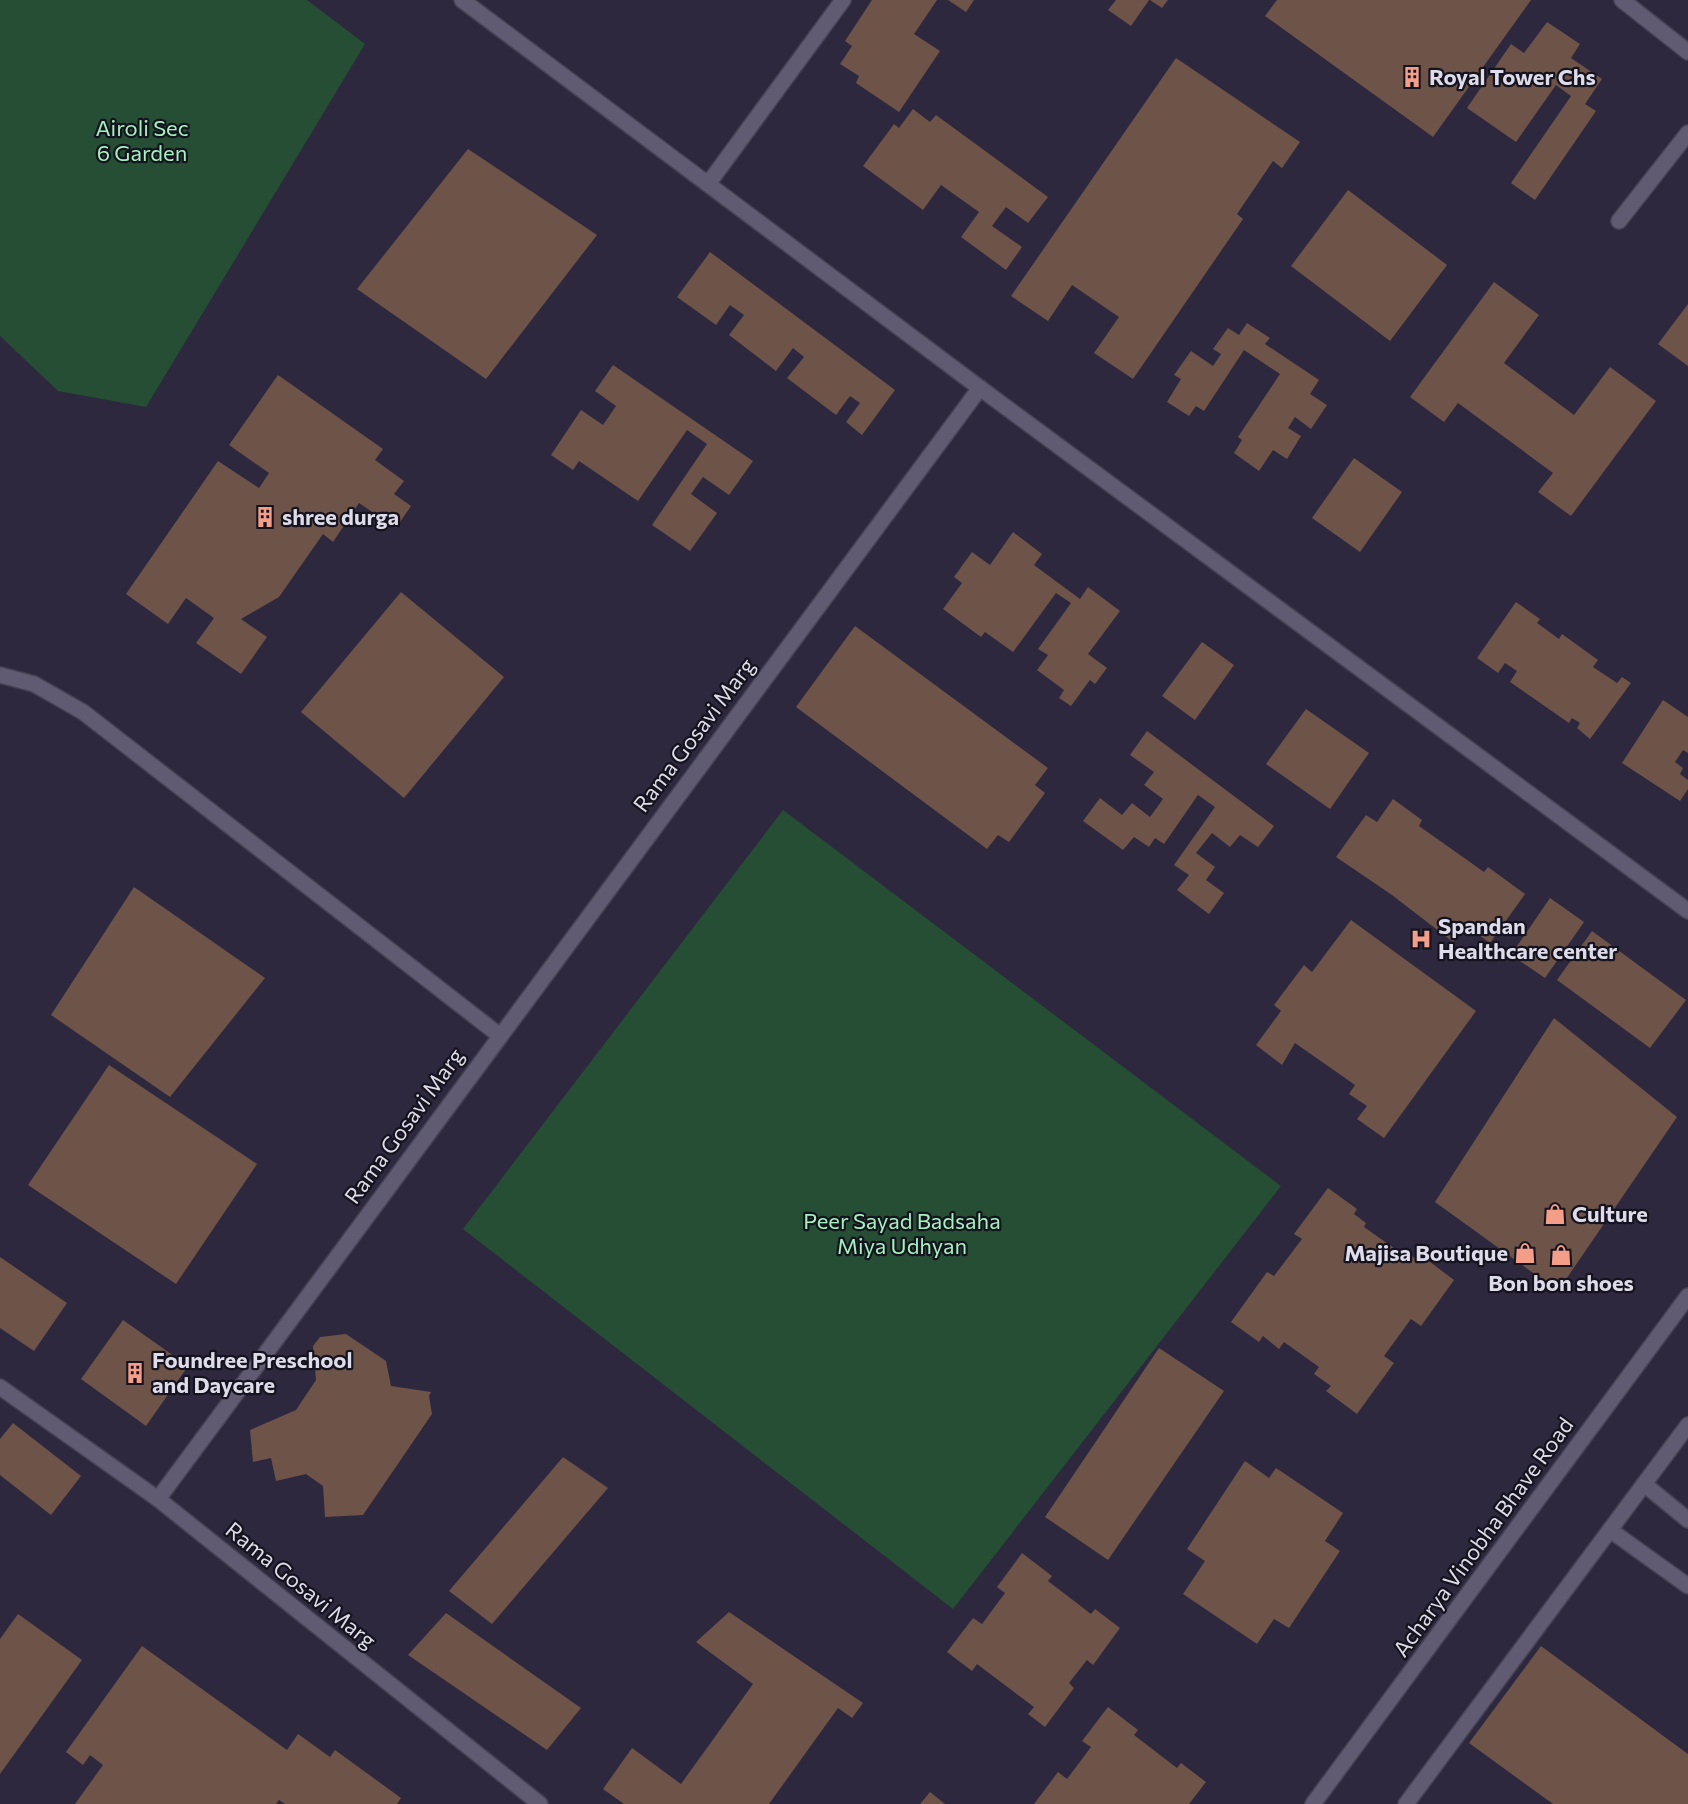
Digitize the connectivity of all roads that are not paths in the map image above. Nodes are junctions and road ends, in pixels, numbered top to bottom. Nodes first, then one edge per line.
1 (462, 0) edge
2 (843, 0) edge
3 (1622, 0) edge
4 (1688, 52) edge
5 (1688, 133) edge
6 (708, 184) junction
7 (1619, 221) dead end
8 (980, 388) junction
9 (0, 675) edge
10 (1688, 911) edge
11 (500, 1035) junction
12 (1688, 1296) edge
13 (0, 1387) edge
14 (1688, 1425) edge
15 (1644, 1485) junction
16 (158, 1499) junction
17 (1688, 1520) edge
18 (1610, 1530) junction
19 (1688, 1586) edge
20 (540, 1804) edge
21 (1314, 1804) edge
22 (1406, 1804) edge

1 - 6 street
2 - 6 street
3 - 4 street
5 - 7 street
6 - 8 street
8 - 10 street
8 - 11 street, Rama Gosavi Marg
9 - 11 street
11 - 16 street, Rama Gosavi Marg
12 - 21 street, Acharya Vinobha Bhave Road
13 - 16 street
14 - 15 street
15 - 17 street
15 - 18 street
16 - 20 street, Rama Gosavi Marg
18 - 19 street
18 - 22 street

